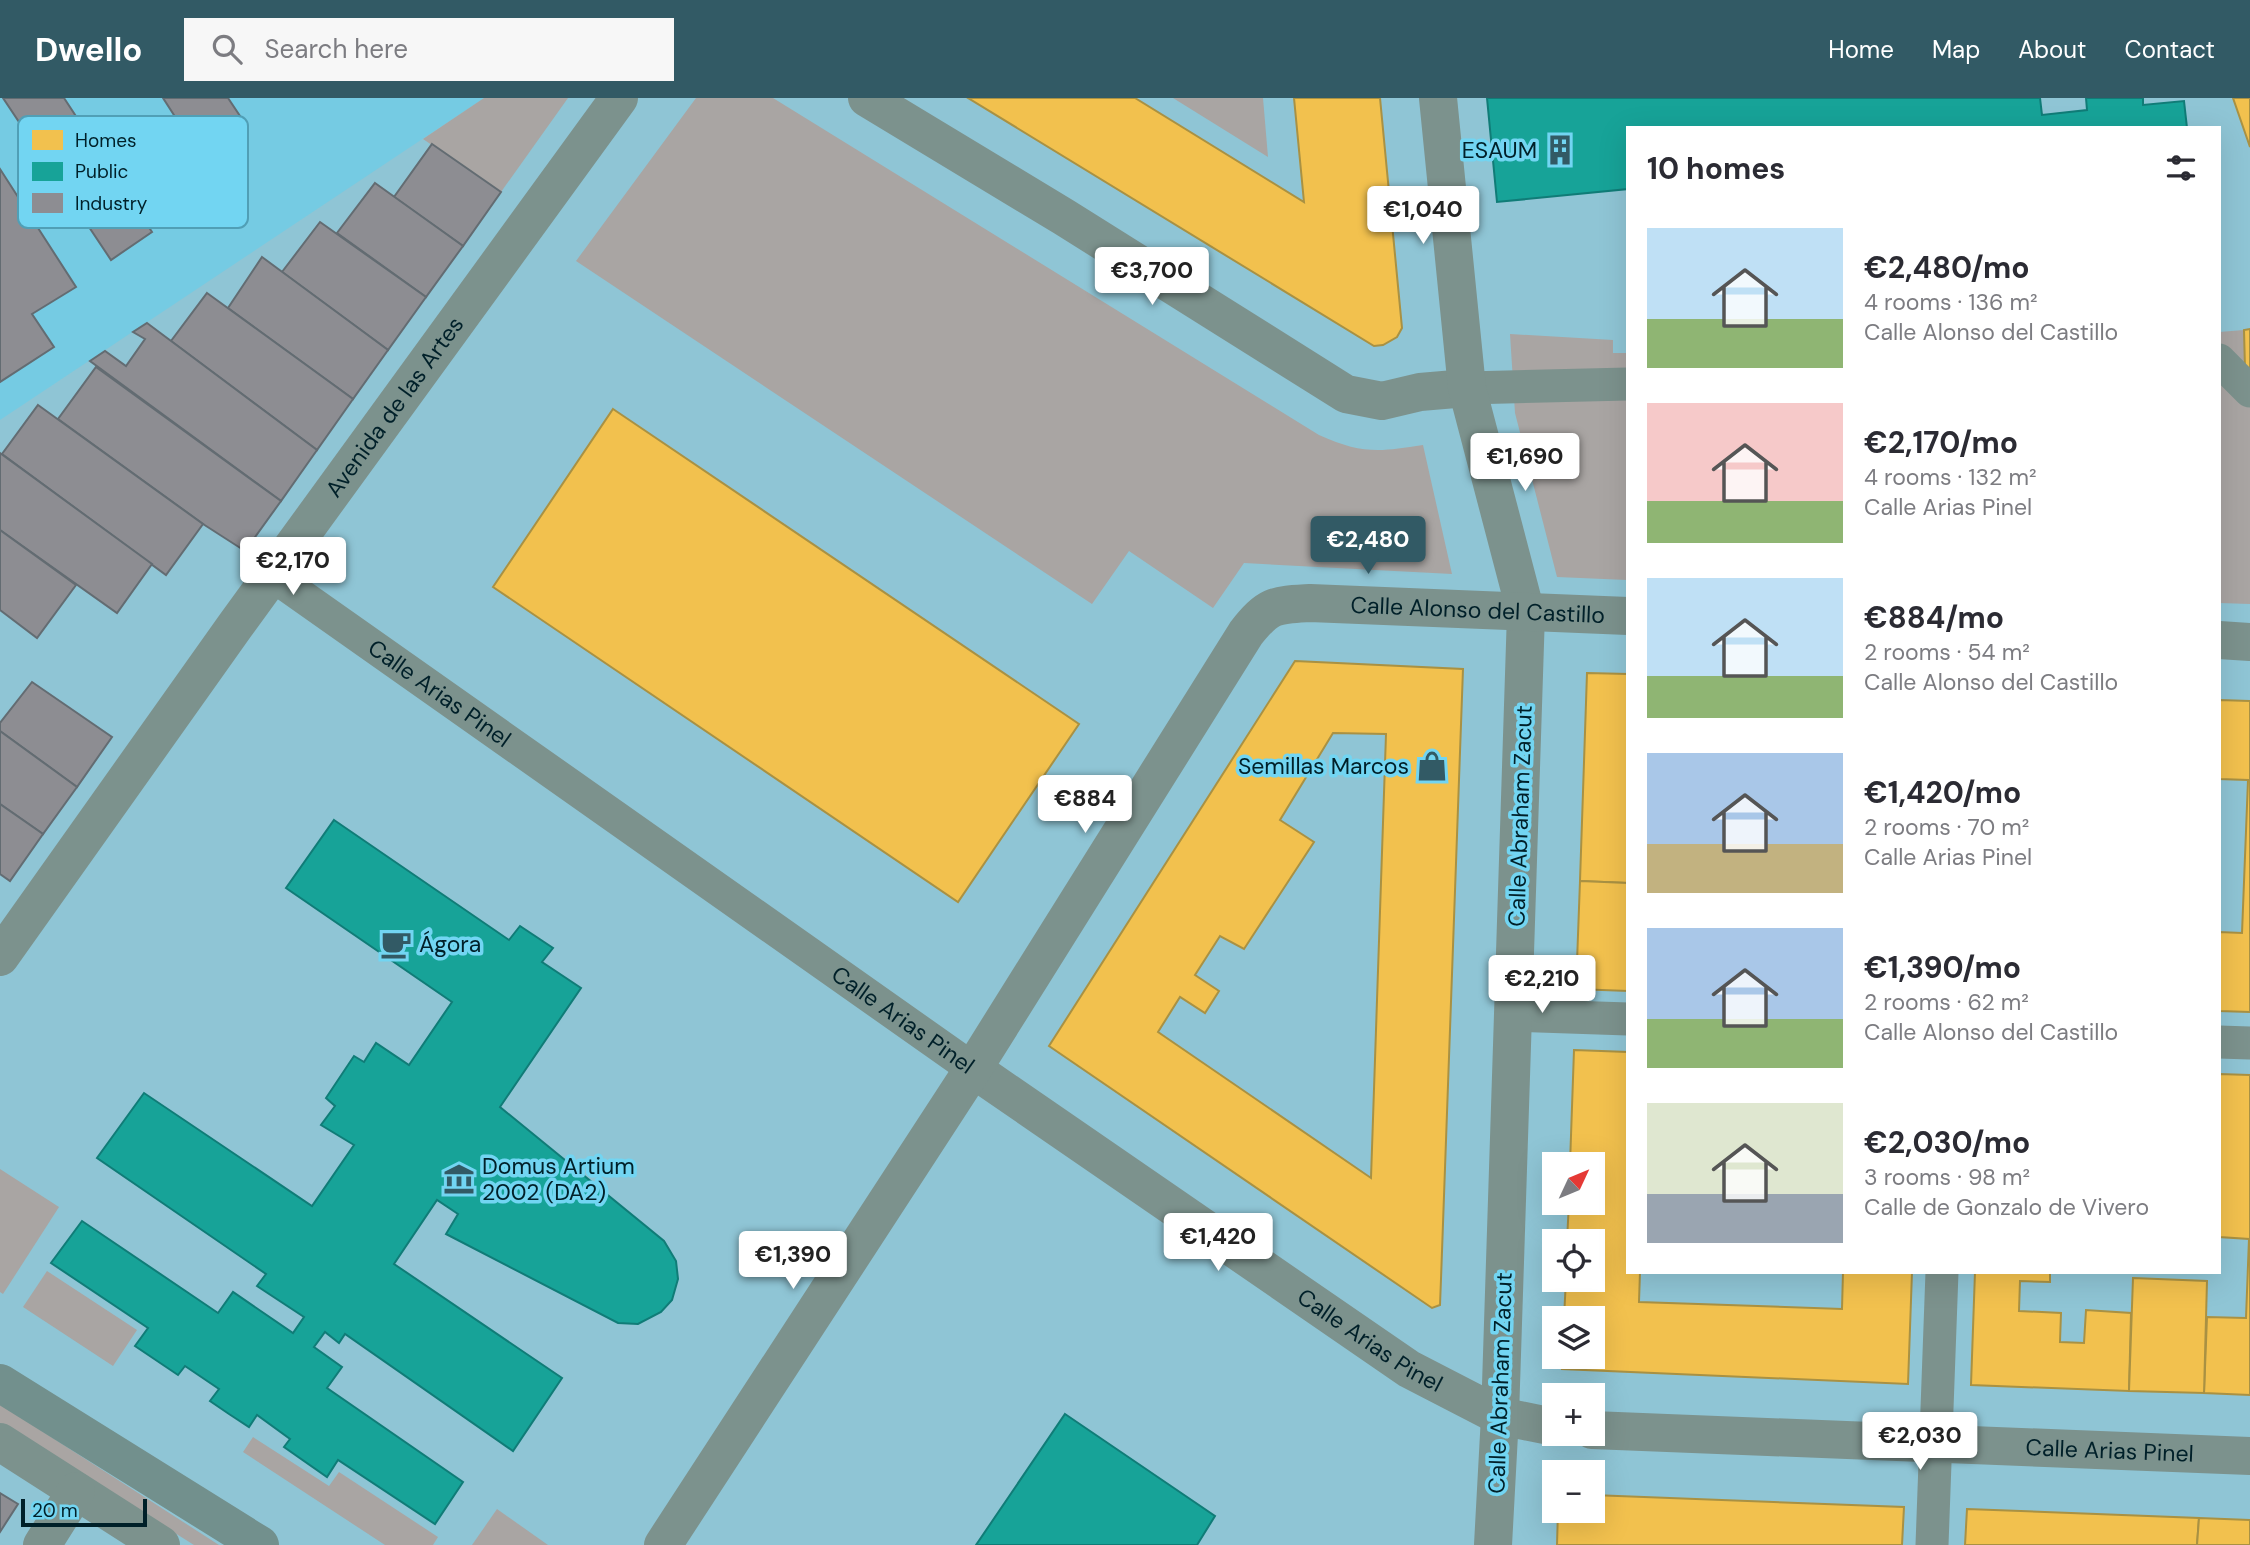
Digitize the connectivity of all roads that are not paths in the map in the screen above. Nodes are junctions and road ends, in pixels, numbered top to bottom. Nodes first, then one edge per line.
1 (619, 98) edge
2 (867, 98) edge
3 (1438, 98) edge
4 (2221, 362) edge
5 (1626, 384) edge
6 (1467, 388) junction
7 (2250, 391) edge
8 (272, 575) junction
9 (1526, 613) junction
10 (1626, 616) edge
11 (2221, 640) edge
12 (2250, 642) edge
13 (0, 957) edge
14 (1512, 1015) junction
15 (1626, 1019) edge
16 (2221, 1042) edge
17 (2250, 1043) edge
18 (973, 1069) junction
19 (1942, 1274) edge
20 (0, 1382) edge
21 (1500, 1416) junction
22 (1542, 1425) edge
23 (1605, 1430) edge
24 (0, 1443) edge
25 (1936, 1443) junction
26 (2250, 1456) edge
27 (76, 1491) junction
28 (42, 1545) edge
29 (162, 1545) edge
30 (260, 1545) edge
31 (663, 1545) edge
32 (1493, 1545) edge
33 (1932, 1545) edge

1 - 8 street, Avenida de las Artes
2 - 6 street
3 - 6 street, Calle Abraham Zacut
4 - 7 street
5 - 6 street
6 - 9 street, Calle Abraham Zacut
8 - 13 street, Avenida de las Artes
8 - 18 street, Calle Arias Pinel
9 - 10 street, Calle Alonso del Castillo
9 - 14 street, Calle Abraham Zacut
9 - 18 street, Calle Alonso del Castillo
11 - 12 street
14 - 15 street
14 - 21 street, Calle Abraham Zacut
16 - 17 street
18 - 21 street, Calle Arias Pinel
18 - 31 street, Calle Alonso del Castillo
19 - 25 street
20 - 30 main road
21 - 22 street, Calle Arias Pinel
21 - 32 street, Calle Abraham Zacut
23 - 25 street, Calle Arias Pinel
24 - 27 street
25 - 26 street, Calle Arias Pinel
25 - 33 street
27 - 28 street
27 - 29 street

